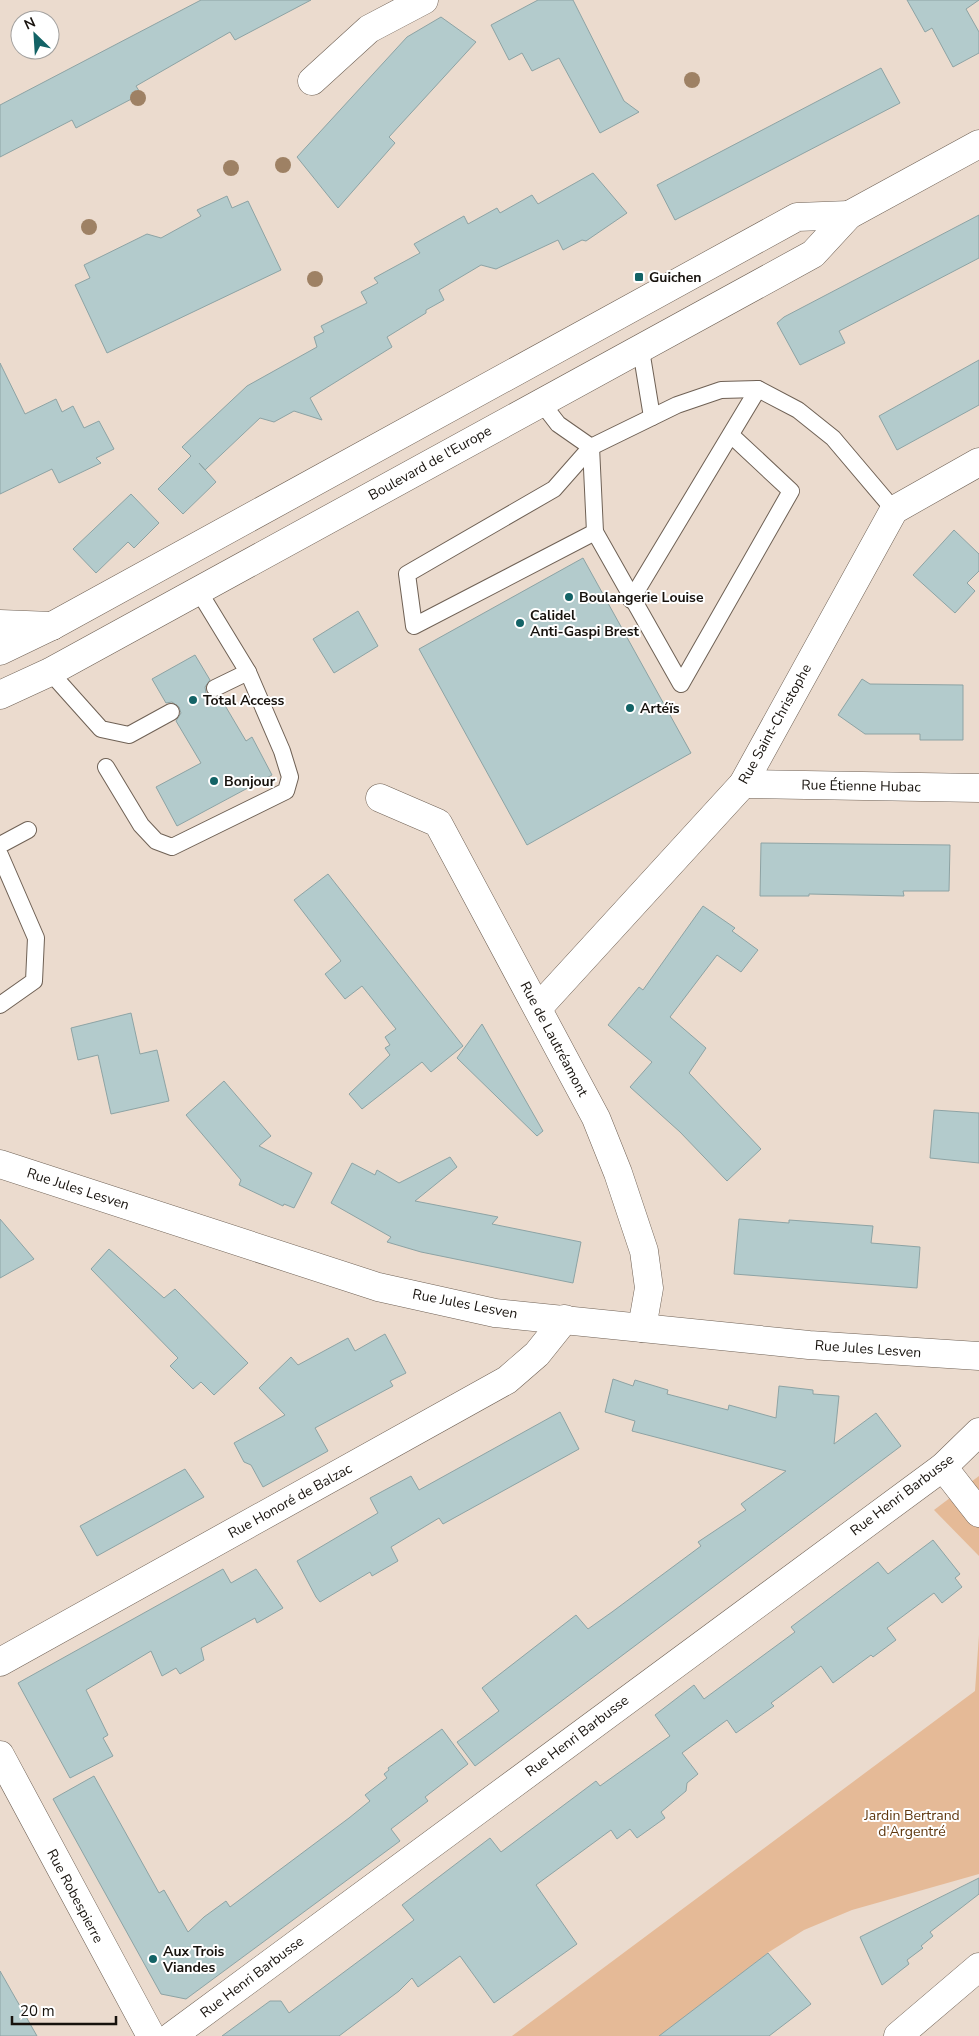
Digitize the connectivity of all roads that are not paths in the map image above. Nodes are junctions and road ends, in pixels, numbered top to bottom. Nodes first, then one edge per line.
1 (424, 0) edge
2 (312, 81) dead end
3 (979, 144) edge
4 (849, 215) junction
5 (641, 350) junction
6 (758, 389) junction
7 (541, 402) junction
8 (652, 417) junction
9 (731, 435) junction
10 (591, 447) junction
11 (979, 462) edge
12 (894, 510) junction
13 (595, 532) junction
14 (198, 590) junction
15 (631, 600) junction
16 (0, 624) edge
17 (52, 626) junction
18 (0, 651) edge
19 (50, 672) junction
20 (248, 672) junction
21 (215, 688) dead end
22 (0, 695) edge
23 (171, 712) dead end
24 (106, 767) dead end
25 (743, 784) junction
26 (979, 788) edge
27 (380, 798) dead end
28 (28, 830) dead end
29 (0, 844) edge
30 (0, 855) edge
31 (0, 1005) edge
32 (538, 1008) junction
33 (0, 1164) edge
34 (565, 1320) junction
35 (642, 1328) junction
36 (979, 1356) edge
37 (979, 1432) edge
38 (943, 1467) junction
39 (979, 1513) edge
40 (0, 1662) edge
41 (0, 1755) edge
42 (979, 1967) edge
43 (151, 2036) edge
44 (172, 2036) edge
45 (898, 2036) edge

1 - 2 street
3 - 4 street, Boulevard de l'Europe
4 - 5 street, Boulevard de l'Europe
4 - 17 street, Boulevard de l'Europe
5 - 7 street, Boulevard de l'Europe
5 - 8 lane
6 - 8 lane
6 - 9 lane
6 - 12 lane
7 - 10 lane
7 - 14 street, Boulevard de l'Europe
8 - 10 lane
9 - 15 lane
9 - 15 lane
10 - 13 lane
10 - 13 lane
11 - 12 street
12 - 25 street, Rue Saint-Christophe
13 - 15 lane
14 - 19 street, Boulevard de l'Europe
14 - 20 lane
16 - 17 street
17 - 18 street, Boulevard de l'Europe
19 - 22 street, Boulevard de l'Europe
19 - 23 lane
20 - 21 lane
20 - 24 lane
25 - 26 street, Rue Étienne Hubac
25 - 32 street, Rue Saint-Christophe
27 - 32 street, Rue de Lautréamont
28 - 29 lane
30 - 31 lane
32 - 35 street, Rue de Lautréamont
33 - 34 street, Rue Jules Lesven
34 - 35 street, Rue Jules Lesven
34 - 40 street, Rue Honoré de Balzac
35 - 36 street, Rue Jules Lesven
37 - 38 street, Rue Henri Barbusse
38 - 39 street
38 - 44 street, Rue Henri Barbusse
41 - 43 street, Rue Robespierre
42 - 45 street

